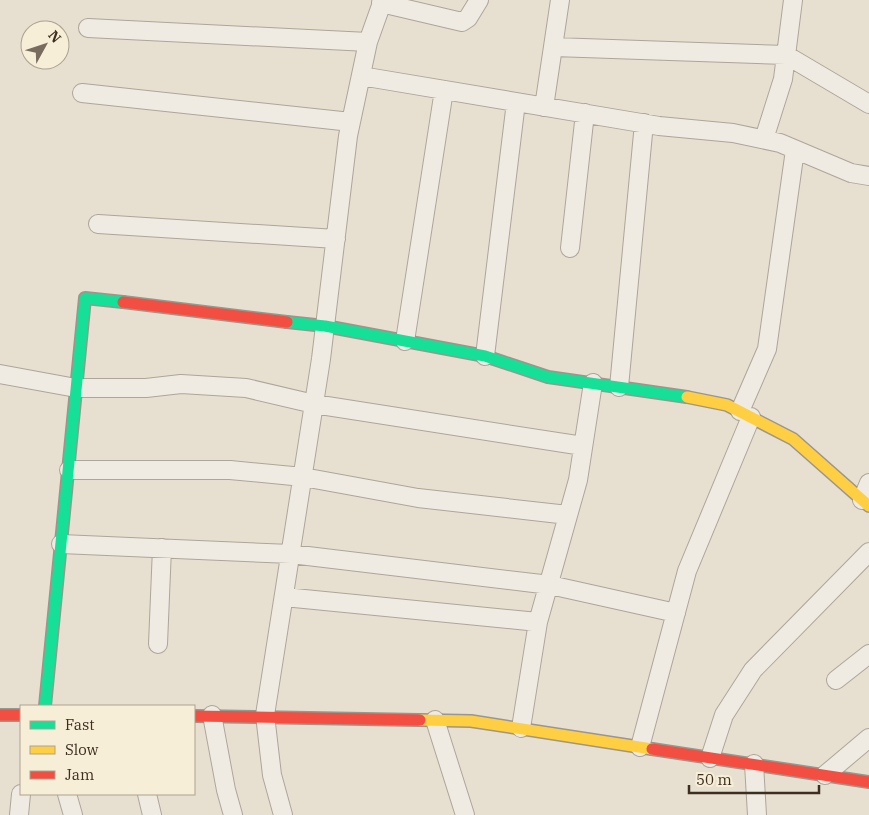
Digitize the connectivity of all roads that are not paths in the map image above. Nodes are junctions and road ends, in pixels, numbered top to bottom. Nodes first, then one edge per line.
1 (480, 0) edge
2 (560, 0) edge
3 (793, 0) edge
4 (382, 2) edge
5 (88, 28) dead end
6 (368, 42) junction
7 (554, 47) junction
8 (786, 55) junction
9 (361, 76) junction
10 (444, 90) junction
11 (82, 93) dead end
12 (516, 102) junction
13 (869, 104) edge
14 (544, 106) junction
15 (585, 114) junction
16 (351, 122) junction
17 (644, 123) junction
18 (764, 139) junction
19 (795, 150) junction
20 (869, 176) edge
21 (98, 224) dead end
22 (336, 238) junction
23 (570, 248) dead end
24 (325, 326) junction
25 (404, 341) junction
26 (485, 356) junction
27 (0, 374) edge
28 (593, 383) junction
29 (619, 387) junction
30 (76, 388) junction
31 (314, 404) junction
32 (745, 414) junction
33 (583, 446) junction
34 (68, 470) junction
35 (303, 477) junction
36 (869, 483) edge
37 (866, 503) edge
38 (568, 515) junction
39 (61, 544) junction
40 (162, 548) junction
41 (869, 552) edge
42 (290, 554) junction
43 (550, 585) junction
44 (284, 597) junction
45 (676, 613) junction
46 (538, 622) junction
47 (158, 644) dead end
48 (869, 654) edge
49 (836, 680) dead end
50 (45, 705) edge
51 (0, 715) edge
52 (20, 715) edge
53 (212, 715) junction
54 (195, 716) edge
55 (265, 716) junction
56 (435, 720) junction
57 (521, 728) junction
58 (869, 738) edge
59 (640, 747) junction
60 (710, 758) junction
61 (754, 764) junction
62 (825, 776) junction
63 (869, 782) edge
64 (21, 795) edge
65 (67, 795) edge
66 (147, 795) edge
67 (19, 815) edge
68 (73, 815) edge
69 (152, 815) edge
70 (233, 815) edge
71 (284, 815) edge
72 (465, 815) edge
73 (757, 815) edge

1 - 4 street
2 - 7 street
3 - 8 street
4 - 6 street
5 - 6 street
6 - 9 street
7 - 8 street
7 - 14 street
8 - 13 street
8 - 18 street
9 - 10 street
9 - 16 street
10 - 12 street
10 - 25 street
11 - 16 street
12 - 14 street
12 - 26 street
14 - 15 street
15 - 17 street
15 - 23 street
16 - 22 street
17 - 18 street
17 - 29 street
18 - 19 street
19 - 20 street
19 - 32 street
21 - 22 street
22 - 24 street
24 - 25 street
24 - 30 street
24 - 31 street
25 - 26 street
26 - 28 street
27 - 30 street
28 - 29 street
28 - 33 street
29 - 32 street
30 - 31 street
30 - 34 street
31 - 33 street
31 - 35 street
32 - 37 street
32 - 45 street
33 - 38 street
34 - 35 street
34 - 39 street
35 - 38 street
35 - 42 street
36 - 37 street
38 - 43 street
39 - 40 street
39 - 50 street
40 - 42 street
40 - 47 street
41 - 60 street
42 - 43 street
42 - 44 street
43 - 45 street
43 - 46 street
44 - 46 street
44 - 55 street
45 - 59 street
46 - 57 street
48 - 49 street
51 - 52 street
53 - 54 street
53 - 55 street
53 - 70 street
55 - 56 street
55 - 71 street
56 - 57 street
56 - 72 street
57 - 59 street
58 - 62 street
59 - 60 street
60 - 61 street
61 - 62 street
61 - 73 street
62 - 63 street
64 - 67 street
65 - 68 street
66 - 69 street

